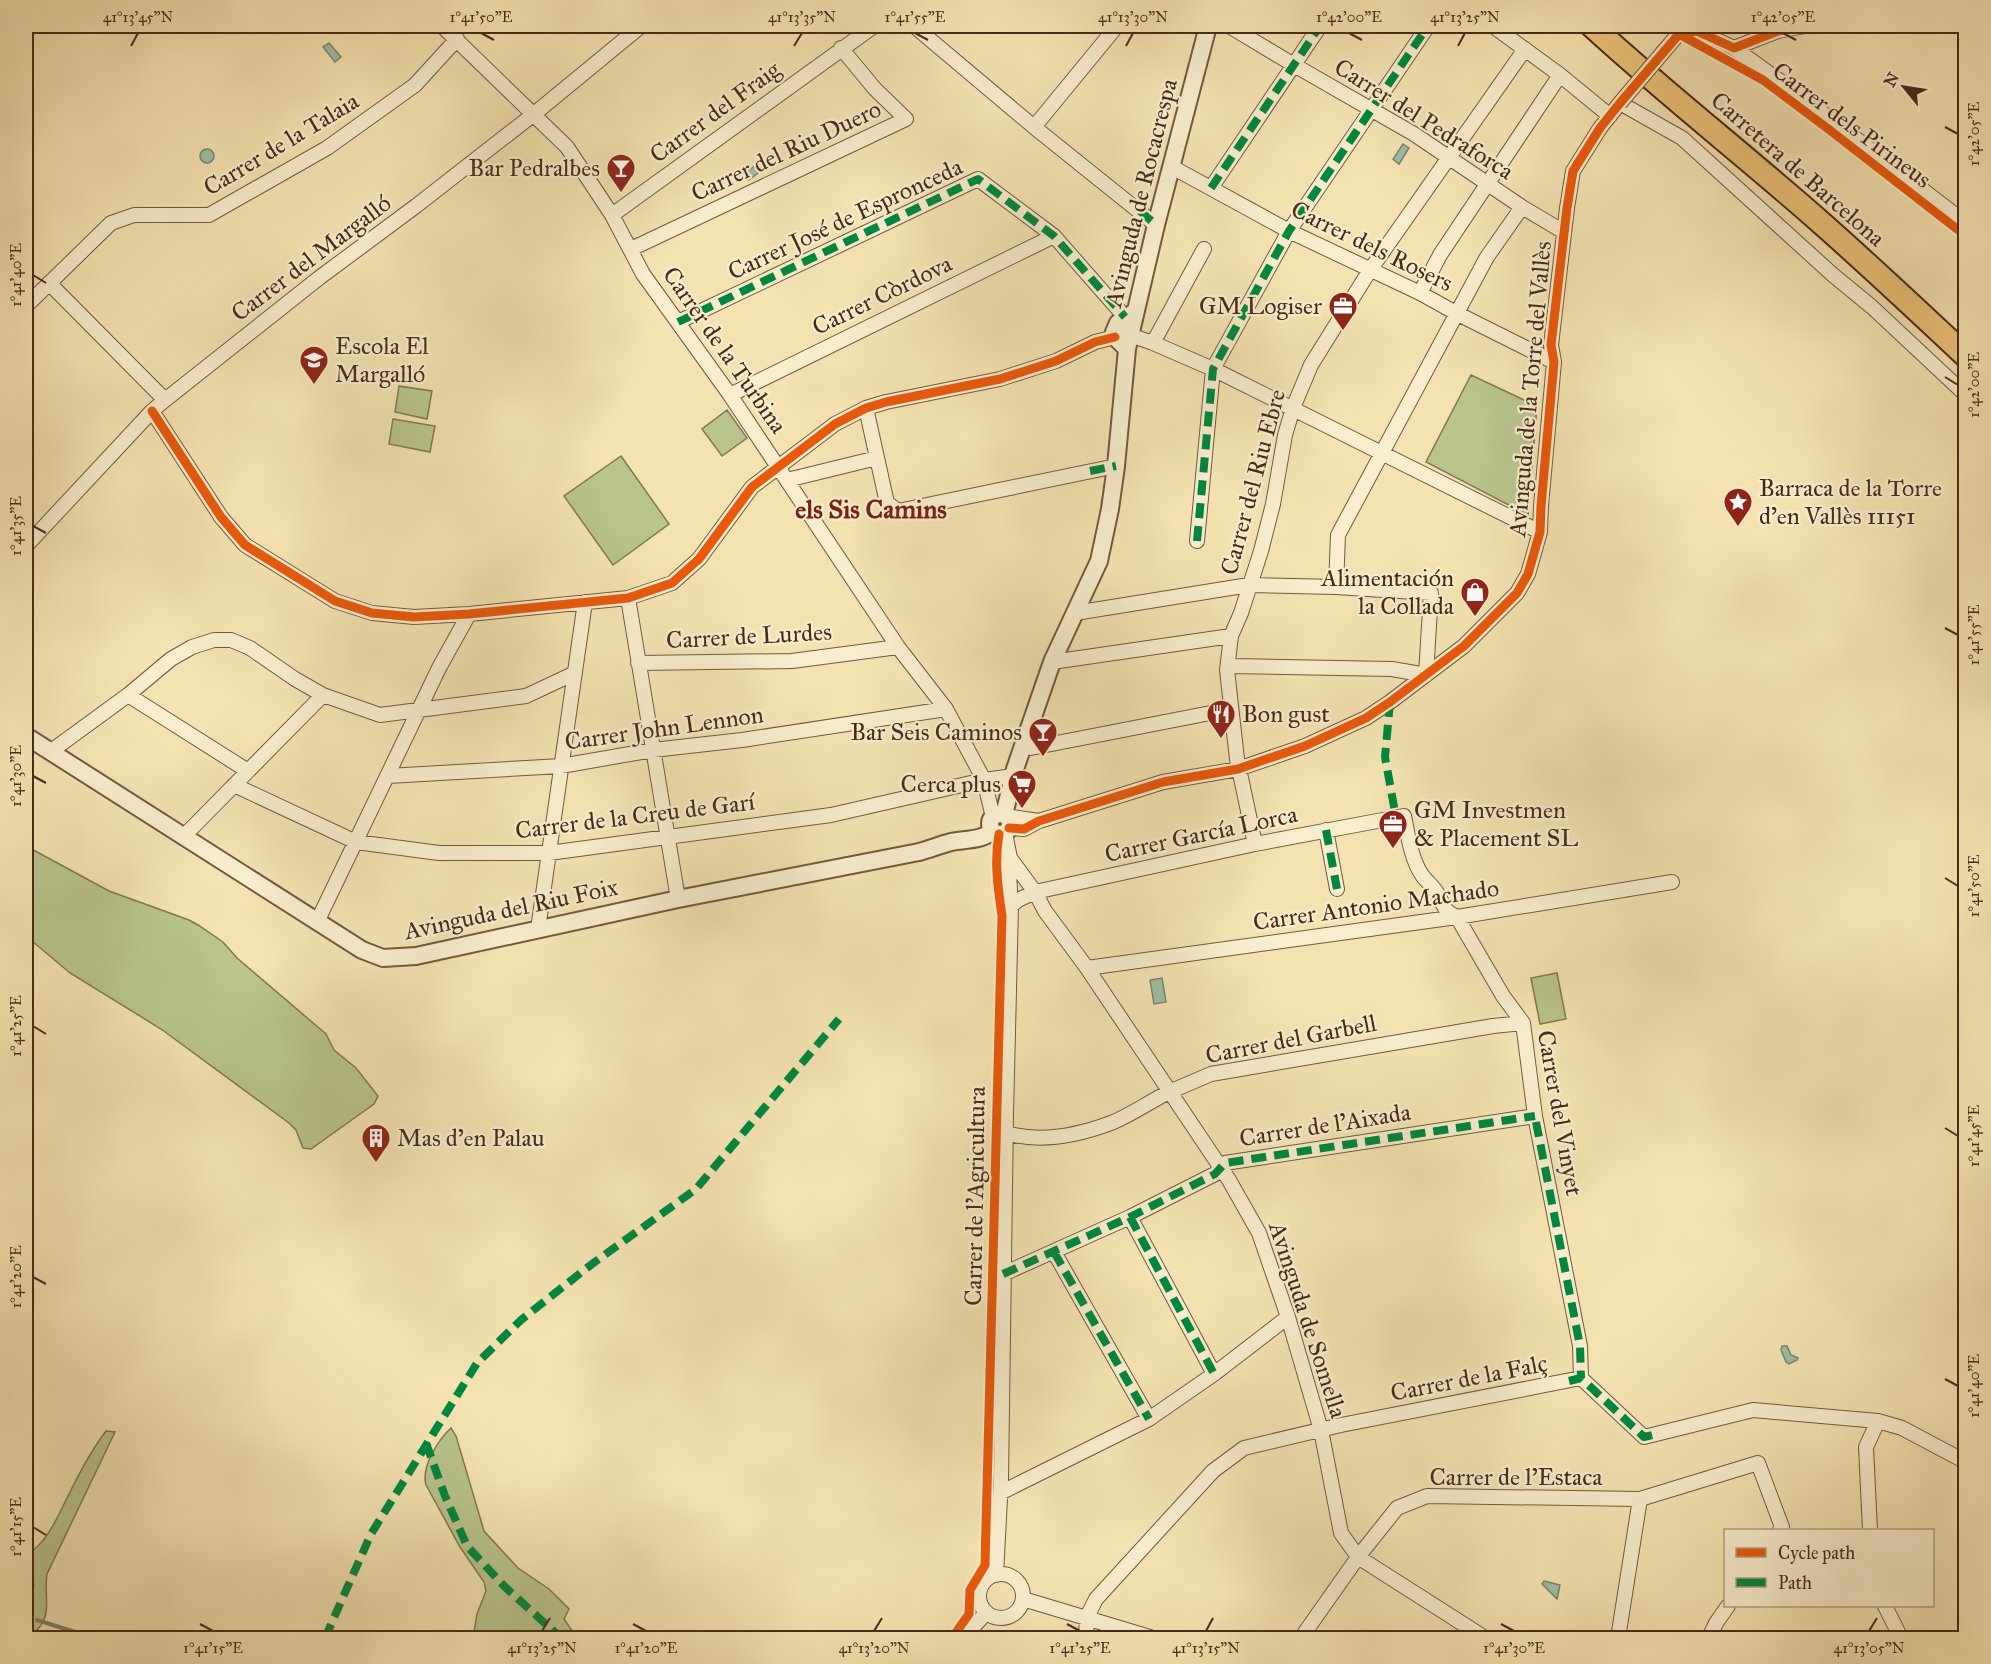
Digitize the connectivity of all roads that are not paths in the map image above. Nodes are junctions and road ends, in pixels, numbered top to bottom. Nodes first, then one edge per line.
1 (442, 26) edge
2 (641, 26) edge
3 (874, 26) edge
4 (914, 26) edge
5 (1118, 26) edge
6 (1208, 26) edge
7 (1229, 26) edge
8 (1320, 26) edge
9 (1428, 26) edge
10 (1493, 26) edge
11 (1592, 26) edge
12 (1804, 26) edge
13 (1696, 28) edge
14 (457, 39) junction
15 (842, 48) junction
16 (1734, 48) junction
17 (1525, 49) junction
18 (1294, 65) junction
19 (1560, 75) junction
20 (1620, 103) junction
21 (1371, 111) junction
22 (534, 114) junction
23 (1610, 116) junction
24 (1034, 127) junction
25 (1448, 158) junction
26 (1172, 167) junction
27 (1486, 183) junction
28 (1210, 188) junction
29 (1522, 207) junction
30 (612, 215) junction
31 (1965, 224) edge
32 (1156, 225) junction
33 (1288, 231) junction
34 (1564, 232) junction
35 (1053, 236) junction
36 (631, 249) junction
37 (1204, 249) dead end
38 (1370, 270) junction
39 (49, 283) junction
40 (1420, 292) junction
41 (26, 306) edge
42 (1456, 313) junction
43 (1130, 315) junction
44 (678, 322) junction
45 (1124, 340) junction
46 (1153, 343) junction
47 (1965, 356) edge
48 (1554, 363) junction
49 (1213, 369) junction
50 (1965, 394) edge
51 (730, 395) junction
52 (165, 400) junction
53 (866, 408) junction
54 (1293, 408) junction
55 (152, 411) junction
56 (1382, 453) junction
57 (877, 458) junction
58 (1116, 466) junction
59 (779, 468) junction
60 (787, 480) junction
61 (1540, 532) junction
62 (1197, 541) dead end
63 (26, 546) edge
64 (1249, 585) junction
65 (1336, 587) junction
66 (628, 598) junction
67 (585, 602) junction
68 (1075, 613) junction
69 (469, 614) junction
70 (1231, 636) junction
71 (898, 647) junction
72 (1052, 662) junction
73 (638, 663) junction
74 (1228, 667) junction
75 (575, 673) junction
76 (1426, 675) junction
77 (128, 695) junction
78 (323, 695) junction
79 (946, 709) junction
80 (1231, 709) junction
81 (419, 710) junction
82 (26, 736) edge
83 (1022, 746) junction
84 (653, 750) junction
85 (50, 752) junction
86 (561, 766) junction
87 (1239, 769) junction
88 (248, 771) junction
89 (388, 776) junction
90 (984, 780) junction
91 (1011, 781) junction
92 (234, 785) junction
93 (1404, 816) joint
94 (1000, 824) junction
95 (1326, 830) junction
96 (667, 836) junction
97 (183, 837) junction
98 (356, 842) junction
99 (1255, 844) junction
100 (549, 853) junction
101 (1672, 882) dead end
102 (1337, 889) dead end
103 (1035, 892) junction
104 (678, 898) junction
105 (1011, 906) junction
106 (1457, 917) junction
107 (317, 922) junction
108 (538, 929) junction
109 (1087, 968) junction
110 (1523, 1026) junction
111 (1169, 1092) junction
112 (1535, 1116) junction
113 (1006, 1132) junction
114 (1221, 1168) junction
115 (1130, 1216) junction
116 (1054, 1252) junction
117 (1004, 1274) junction
118 (1288, 1317) junction
119 (1214, 1374) junction
120 (1581, 1378) junction
121 (1149, 1419) junction
122 (1878, 1421) junction
123 (1321, 1430) junction
124 (1965, 1462) edge
125 (1000, 1493) junction
126 (1640, 1499) junction
127 (1780, 1529) edge
128 (1870, 1529) edge
129 (1359, 1557) junction
130 (996, 1575) junction
131 (1023, 1599) junction
132 (1727, 1607) edge
133 (1886, 1607) edge
134 (986, 1613) junction
135 (1087, 1617) junction
136 (963, 1638) edge
137 (1086, 1638) edge
138 (1153, 1638) edge
139 (1301, 1638) edge
140 (1485, 1638) edge
141 (1618, 1638) edge
142 (1709, 1638) edge
143 (1901, 1638) edge

1 - 14 street, Carrer de la Turbina
2 - 22 street, Carrer del Margalló
3 - 15 street, Carrer del Fraig
4 - 24 street
5 - 24 street
6 - 26 street, Avinguda de Rocacrespa
7 - 18 street, Carrer del Pedraforca
8 - 18 street
9 - 21 street
10 - 17 street
11 - 47 highway, Carretera de Barcelona
12 - 16 street
13 - 16 street, Avinguda de la Torre del Vallès
13 - 20 street, Avinguda de la Torre del Vallès, bridge
14 - 22 street, Carrer de la Turbina
14 - 39 street, Carrer de la Talaia
15 - 30 street, Carrer del Fraig
15 - 36 street, Carrer del Riu Duero
16 - 31 street, Carrer dels Pirineus
17 - 19 street
17 - 25 street, Carrer del Riu Ebre
18 - 21 street, Carrer del Pedraforca
18 - 28 street
19 - 23 street
19 - 27 street
20 - 23 street, Avinguda de la Torre del Vallès
20 - 50 street
21 - 25 street, Carrer del Pedraforca
21 - 33 street
22 - 30 street, Carrer de la Turbina
22 - 52 street, Carrer del Margalló
23 - 34 street, Avinguda de la Torre del Vallès
24 - 32 street
25 - 27 street, Carrer del Pedraforca
25 - 38 street, Carrer del Riu Ebre
26 - 28 street, Carrer dels Rosers
26 - 32 street, Avinguda de Rocacrespa
27 - 29 street, Carrer del Pedraforca
27 - 40 street
28 - 33 street, Carrer dels Rosers
29 - 34 street, Carrer del Pedraforca
29 - 42 street
30 - 36 street, Carrer de la Turbina
32 - 43 street, Avinguda de Rocacrespa
33 - 38 street, Carrer dels Rosers
33 - 49 street
34 - 48 street, Avinguda de la Torre del Vallès
35 - 43 street, Carrer José de Espronceda
35 - 44 street, Carrer José de Espronceda
35 - 51 street, Carrer Còrdova
36 - 44 street, Carrer de la Turbina
37 - 46 street
38 - 40 street, Carrer dels Rosers
38 - 54 street, Carrer del Riu Ebre
39 - 41 street, Carrer de la Talaia
39 - 52 street
40 - 42 street, Carrer dels Rosers
42 - 48 street, Carrer dels Rosers
42 - 56 street
43 - 45 street, Avinguda de Rocacrespa
44 - 51 street, Carrer de la Turbina
45 - 46 street
45 - 53 street
45 - 58 street, Avinguda de Rocacrespa
46 - 49 street
48 - 61 street, Avinguda de la Torre del Vallès
49 - 54 street
49 - 62 street
51 - 59 street, Carrer de la Turbina
52 - 55 street, Carrer del Margalló
53 - 57 street
53 - 59 street
54 - 56 street
54 - 64 street, Carrer del Riu Ebre
55 - 63 street, Carrer del Margalló
55 - 69 street
56 - 61 street
56 - 65 street
57 - 58 street
57 - 60 street
58 - 68 street, Avinguda de Rocacrespa
59 - 60 street, Carrer de la Turbina
59 - 66 street
60 - 71 street, Carrer de la Turbina
61 - 76 street, Avinguda de la Torre del Vallès
64 - 65 street
64 - 68 street
64 - 70 street, Carrer del Riu Ebre
65 - 76 street
66 - 67 street
66 - 73 street
67 - 69 street
67 - 75 street
68 - 72 street, Avinguda de Rocacrespa
69 - 81 street
70 - 72 street
70 - 74 street, Carrer del Riu Ebre
71 - 73 street, Carrer de Lurdes
71 - 79 street, Carrer de la Turbina
72 - 83 street, Avinguda de Rocacrespa
73 - 84 street
74 - 76 street
74 - 80 street, Carrer del Riu Ebre
75 - 81 street
75 - 86 street
76 - 87 street, Avinguda de la Torre del Vallès
77 - 78 street
77 - 85 street
77 - 88 street
78 - 81 street
78 - 88 street
79 - 84 street, Carrer John Lennon
79 - 90 street, Carrer de la Turbina
80 - 83 street
80 - 87 street, Carrer del Riu Ebre
81 - 89 street
82 - 85 street, Avinguda del Riu Foix
83 - 91 street, Avinguda de Rocacrespa
84 - 86 street, Carrer John Lennon
84 - 96 street
85 - 97 street, Avinguda del Riu Foix
86 - 89 street, Carrer John Lennon
86 - 100 street
87 - 94 street, Avinguda de la Torre del Vallès
87 - 99 street, Carrer del Riu Ebre
88 - 92 street
89 - 98 street
90 - 91 street, Carrer de la Creu de Garí
90 - 94 street, Carrer de la Turbina
90 - 96 street, Carrer de la Creu de Garí
91 - 94 street, Avinguda de Rocacrespa
92 - 97 street
92 - 98 street, Carrer de la Creu de Garí
93 - 95 street, Carrer García Lorca
93 - 106 street, Carrer del Vinyet
94 - 103 street, Avinguda de Somella
94 - 104 street, Avinguda del Riu Foix
94 - 105 street, Carrer de l'Agricultura
95 - 99 street, Carrer García Lorca
95 - 102 street
96 - 100 street, Carrer de la Creu de Garí
96 - 104 street
97 - 107 street, Avinguda del Riu Foix
98 - 100 street, Carrer de la Creu de Garí
98 - 107 street
99 - 103 street, Carrer García Lorca
100 - 108 street
101 - 106 street, Carrer Antonio Machado
103 - 105 street, Carrer García Lorca
103 - 109 street, Avinguda de Somella
104 - 108 street, Avinguda del Riu Foix
105 - 113 street, Carrer de l'Agricultura
106 - 109 street, Carrer Antonio Machado
106 - 110 street, Carrer del Vinyet
107 - 108 street, Avinguda del Riu Foix
109 - 111 street, Avinguda de Somella
110 - 111 street, Carrer del Garbell
110 - 112 street, Carrer del Vinyet
111 - 113 street, Carrer del Garbell
111 - 114 street, Avinguda de Somella
112 - 114 street, Carrer de l'Aixada
112 - 120 street, Carrer del Vinyet
113 - 117 street, Carrer de l'Agricultura
114 - 115 street, Carrer de l'Aixada
114 - 118 street, Avinguda de Somella
115 - 116 street, Carrer de l'Aixada
115 - 119 street
116 - 117 street, Carrer de l'Aixada
116 - 121 street
117 - 125 street, Carrer de l'Agricultura
118 - 119 street
118 - 123 street, Avinguda de Somella
119 - 121 street
120 - 122 street, Carrer de la Falç
120 - 123 street, Carrer de la Falç
121 - 125 street
122 - 124 street, Carrer de la Falç
122 - 128 street
123 - 129 street, Avinguda de Somella
123 - 135 street, Carrer de la Falç
125 - 130 street, Carrer de l'Agricultura
126 - 127 street, Carrer de l'Estaca
126 - 129 street, Carrer de l'Estaca
126 - 141 street
129 - 139 street, Carrer de l'Estaca
129 - 140 street, Avinguda de Somella
130 - 131 street
130 - 134 street
131 - 134 street
131 - 135 street
132 - 142 street
133 - 143 street
134 - 136 street
135 - 137 street
135 - 138 street

